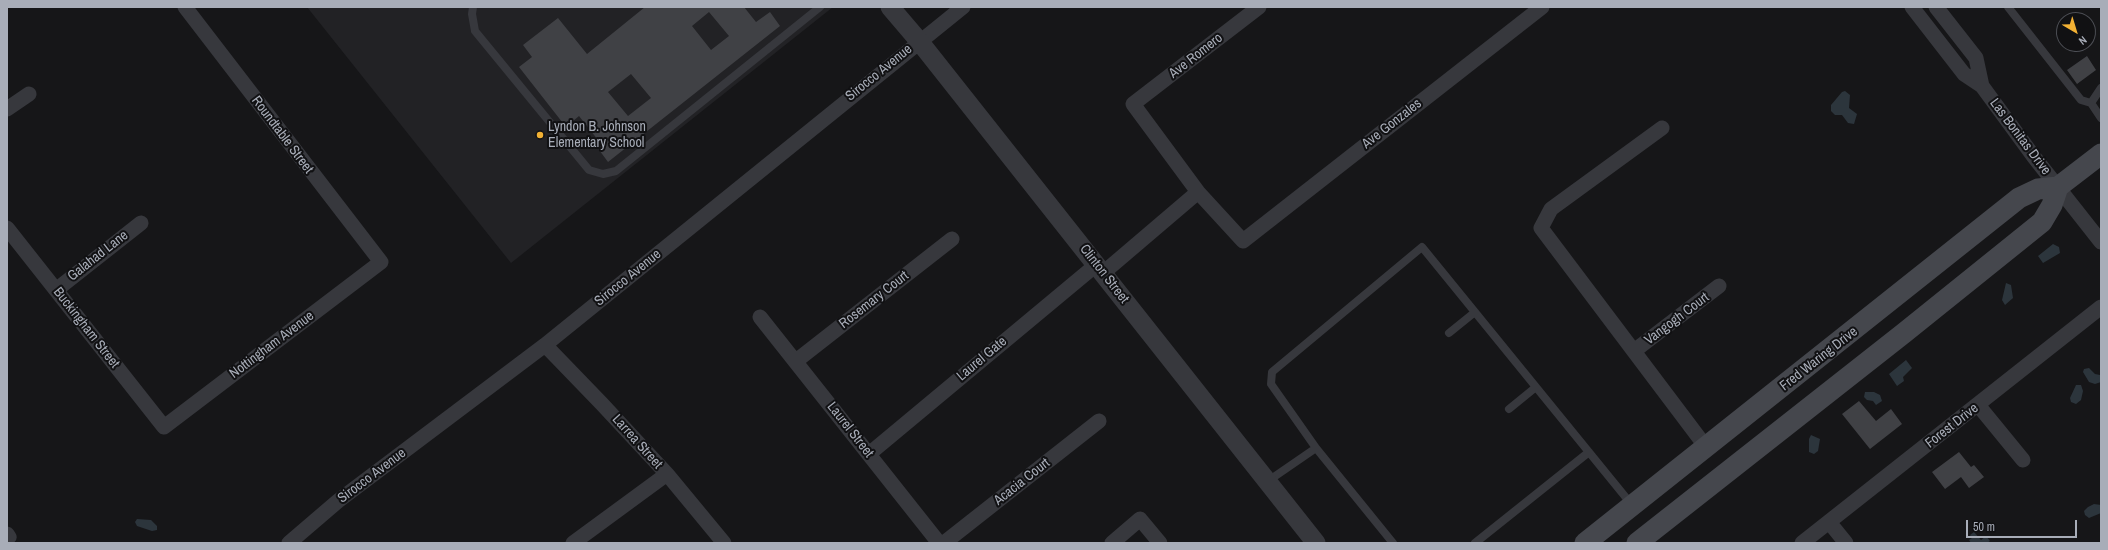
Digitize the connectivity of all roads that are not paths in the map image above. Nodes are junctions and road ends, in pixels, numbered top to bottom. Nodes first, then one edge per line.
1 (185, 7) edge
2 (473, 7) edge
3 (820, 7) edge
4 (890, 7) edge
5 (963, 7) edge
6 (1259, 7) edge
7 (1542, 7) edge
8 (1912, 7) edge
9 (1936, 7) edge
10 (2008, 7) edge
11 (920, 41) junction
12 (1982, 86) junction
13 (2101, 88) edge
14 (29, 94) dead end
15 (2091, 103) junction
16 (7, 109) edge
17 (2101, 118) edge
18 (1662, 128) dead end
19 (2101, 154) edge
20 (2058, 187) junction
21 (1198, 192) junction
22 (141, 223) dead end
23 (7, 228) edge
24 (952, 239) dead end
25 (2101, 242) edge
26 (381, 262) joint
27 (1100, 269) junction
28 (1719, 286) dead end
29 (56, 290) junction
30 (2101, 307) edge
31 (1475, 312) junction
32 (760, 317) dead end
33 (1867, 320) junction
34 (1449, 333) dead end
35 (545, 346) junction
36 (1888, 346) junction
37 (1634, 351) junction
38 (796, 361) junction
39 (1536, 387) junction
40 (1978, 405) junction
41 (1509, 409) dead end
42 (1099, 422) dead end
43 (164, 427) joint
44 (1706, 447) junction
45 (1316, 448) junction
46 (1589, 452) junction
47 (869, 454) junction
48 (2023, 460) dead end
49 (667, 474) junction
50 (1268, 481) junction
51 (1632, 506) junction
52 (1829, 522) junction
53 (289, 543) edge
54 (573, 543) edge
55 (724, 543) edge
56 (939, 543) edge
57 (944, 543) edge
58 (1112, 543) edge
59 (1160, 543) edge
60 (1316, 543) edge
61 (1393, 543) edge
62 (1474, 543) edge
63 (1585, 543) edge
64 (1636, 543) edge
65 (1802, 543) edge
66 (1846, 543) edge

1 - 26 street, Roundtable Street
2 - 3 lane
4 - 11 street, Clinton Street
5 - 11 street, Sirocco Avenue
6 - 21 street, Ave Romero
7 - 21 street, Ave Gonzales
8 - 12 street, Las Bonitas Drive
9 - 12 street, Las Bonitas Drive
10 - 15 lane
11 - 27 street, Clinton Street
11 - 35 street, Sirocco Avenue
12 - 20 street, Las Bonitas Drive
13 - 15 lane
14 - 16 street
15 - 17 lane
18 - 37 street
19 - 20 main road
20 - 25 street, Las Bonitas Drive
20 - 33 main road, Fred Waring Drive
20 - 36 main road
21 - 27 street, Laurel Gate
22 - 29 street, Galahad Lane
23 - 29 street, Buckingham Street
24 - 38 street, Rosemary Court
26 - 43 street, Nottingham Avenue
27 - 47 street, Laurel Gate
27 - 50 street, Clinton Street
28 - 37 street, Vangogh Court
29 - 43 street, Buckingham Street
30 - 40 street, Forest Drive
31 - 34 lane
31 - 39 lane
31 - 45 lane
32 - 38 street, Laurel Street
33 - 36 main road
33 - 44 main road, Fred Waring Drive
35 - 49 street, Larrea Street
35 - 53 street, Sirocco Avenue
36 - 64 main road
37 - 44 street
38 - 47 street, Laurel Street
39 - 41 lane
39 - 46 lane
40 - 48 street
40 - 52 street, Forest Drive
42 - 57 street, Acacia Court
44 - 51 main road, Fred Waring Drive
45 - 50 lane
45 - 61 lane
46 - 51 lane
46 - 62 lane
47 - 56 street, Laurel Street
49 - 54 street
49 - 55 street, Larrea Street
50 - 60 street, Clinton Street
51 - 63 main road, Fred Waring Drive
52 - 65 street, Forest Drive
52 - 66 street
58 - 59 street

